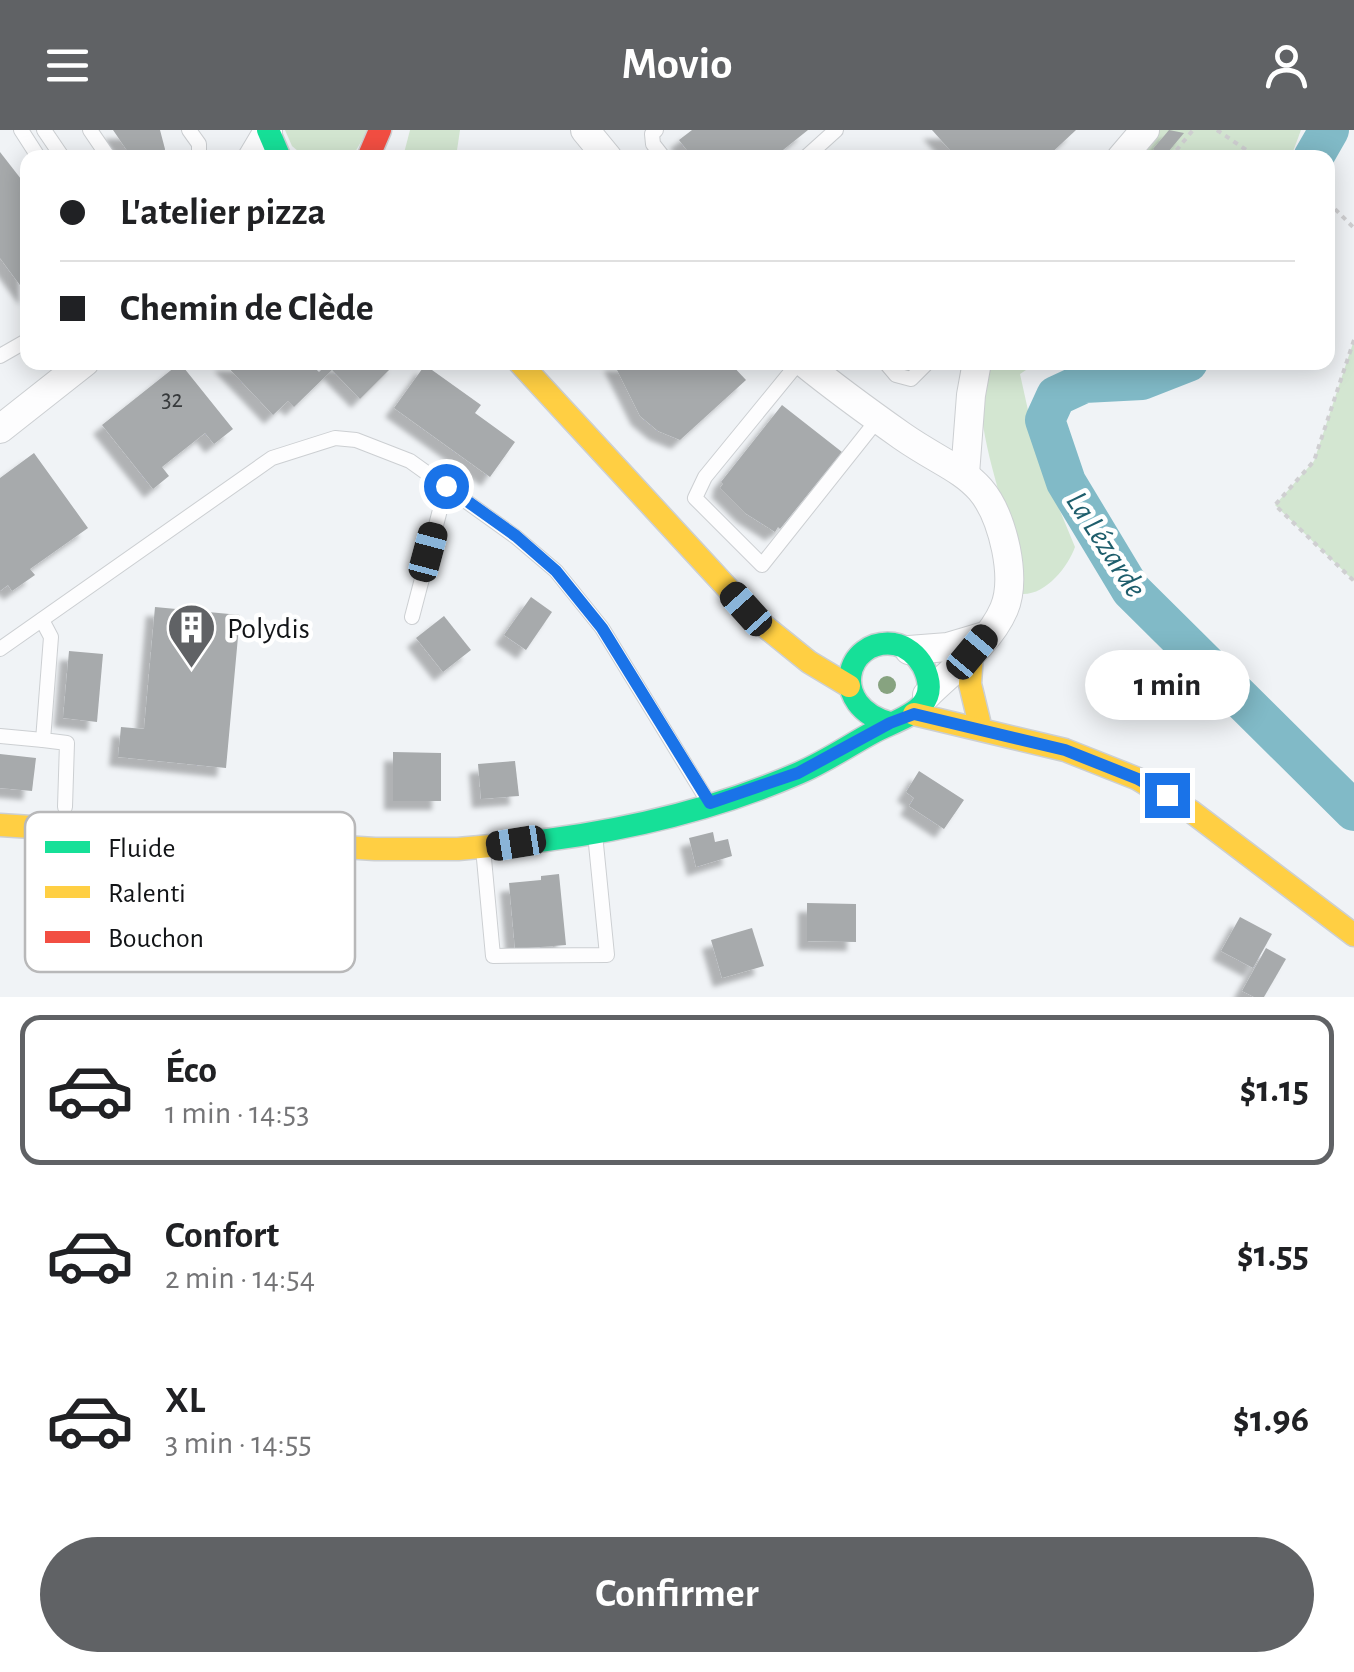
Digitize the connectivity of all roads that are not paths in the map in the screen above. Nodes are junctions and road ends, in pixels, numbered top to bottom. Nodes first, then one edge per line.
1 (836, 130) edge
2 (1144, 130) edge
3 (814, 150) edge
4 (1128, 150) edge
5 (75, 370) edge
6 (526, 370) edge
7 (810, 370) edge
8 (817, 370) edge
9 (891, 370) edge
10 (920, 370) edge
11 (976, 370) edge
12 (878, 419) junction
13 (0, 428) edge
14 (965, 474) junction
15 (446, 486) junction
16 (412, 617) dead end
17 (42, 620) junction
18 (780, 638) junction
19 (979, 644) junction
20 (0, 650) edge
21 (909, 650) junction
22 (857, 659) junction
23 (926, 695) junction
24 (853, 696) junction
25 (890, 723) junction
26 (987, 728) junction
27 (0, 736) edge
28 (43, 740) junction
29 (823, 762) junction
30 (710, 803) junction
31 (65, 807) dead end
32 (0, 826) edge
33 (25, 828) edge
34 (594, 831) junction
35 (355, 848) edge
36 (484, 848) junction
37 (1354, 934) edge

1 - 3 lane
2 - 4 street
5 - 13 street
6 - 18 main road
7 - 12 lane
8 - 12 street
9 - 10 lane
11 - 14 street
12 - 14 street
14 - 19 street
15 - 16 lane
15 - 17 lane
15 - 30 lane
17 - 20 lane
17 - 28 lane
18 - 22 main road
18 - 24 main road
19 - 21 street
19 - 23 street
19 - 26 main road
21 - 22 main road
21 - 23 main road
22 - 24 main road
23 - 25 main road
23 - 26 main road
23 - 26 main road
24 - 25 main road
24 - 29 street
25 - 29 main road
26 - 37 main road
27 - 28 lane
28 - 31 lane
29 - 30 main road
30 - 34 main road
32 - 33 main road
34 - 36 main road
34 - 36 lane
35 - 36 main road

